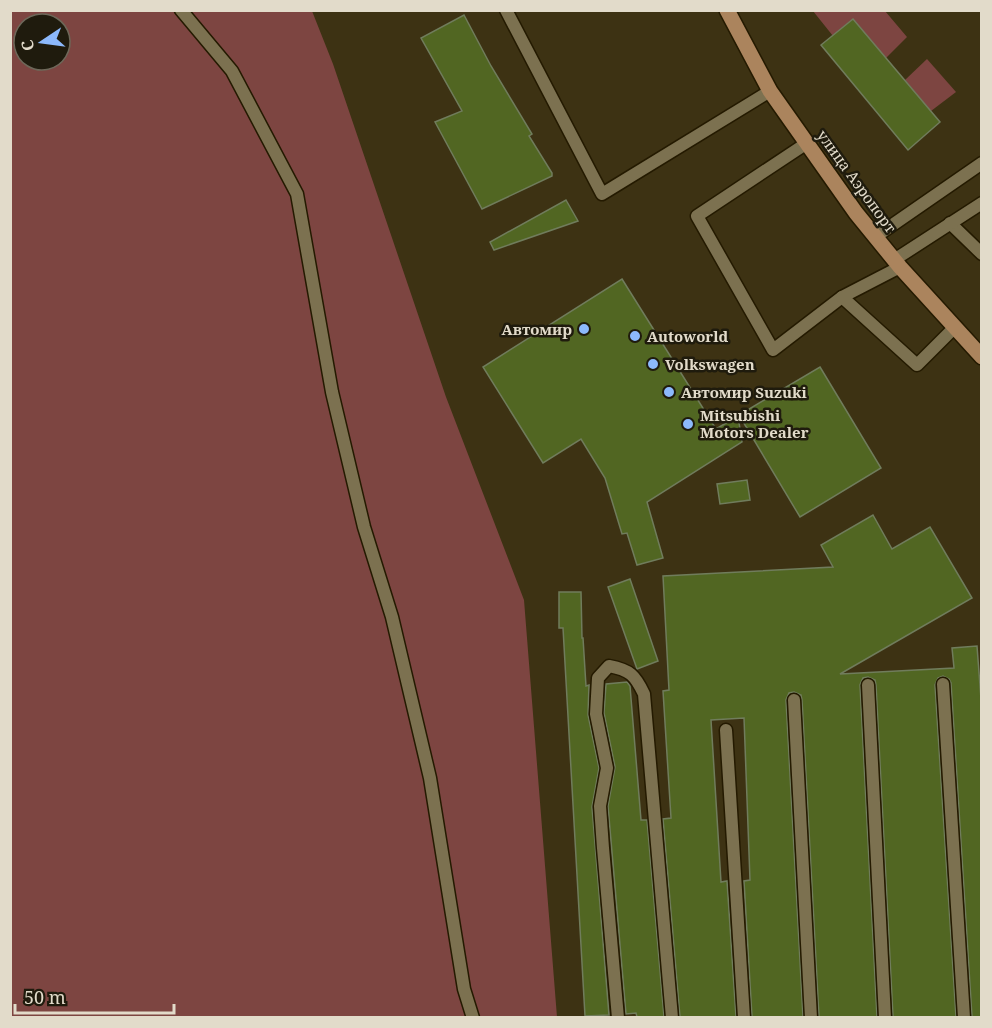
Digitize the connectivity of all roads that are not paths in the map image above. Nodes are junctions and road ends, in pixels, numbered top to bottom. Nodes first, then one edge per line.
1 (181, 10) edge
2 (506, 10) edge
3 (727, 10) edge
4 (770, 91) junction
5 (807, 143) junction
6 (981, 163) edge
7 (981, 203) edge
8 (950, 223) junction
9 (874, 237) junction
10 (981, 254) edge
11 (897, 264) junction
12 (842, 297) junction
13 (954, 328) junction
14 (981, 357) edge
15 (943, 684) dead end
16 (868, 685) dead end
17 (794, 700) dead end
18 (726, 730) dead end
19 (473, 1017) edge
20 (618, 1017) edge
21 (672, 1017) edge
22 (744, 1017) edge
23 (811, 1017) edge
24 (885, 1017) edge
25 (964, 1017) edge

1 - 19 lane
2 - 4 lane
3 - 4 main road, улица Аэропорт
4 - 5 main road, улица Аэропорт
5 - 9 main road, улица Аэропорт
5 - 12 lane
6 - 9 lane
7 - 8 lane
8 - 10 lane
8 - 11 lane
9 - 11 main road, улица Аэропорт
11 - 12 lane
11 - 13 main road, улица Аэропорт
12 - 13 lane
13 - 14 main road, улица Аэропорт
15 - 25 lane
16 - 24 lane
17 - 23 lane
18 - 22 lane
20 - 21 lane

